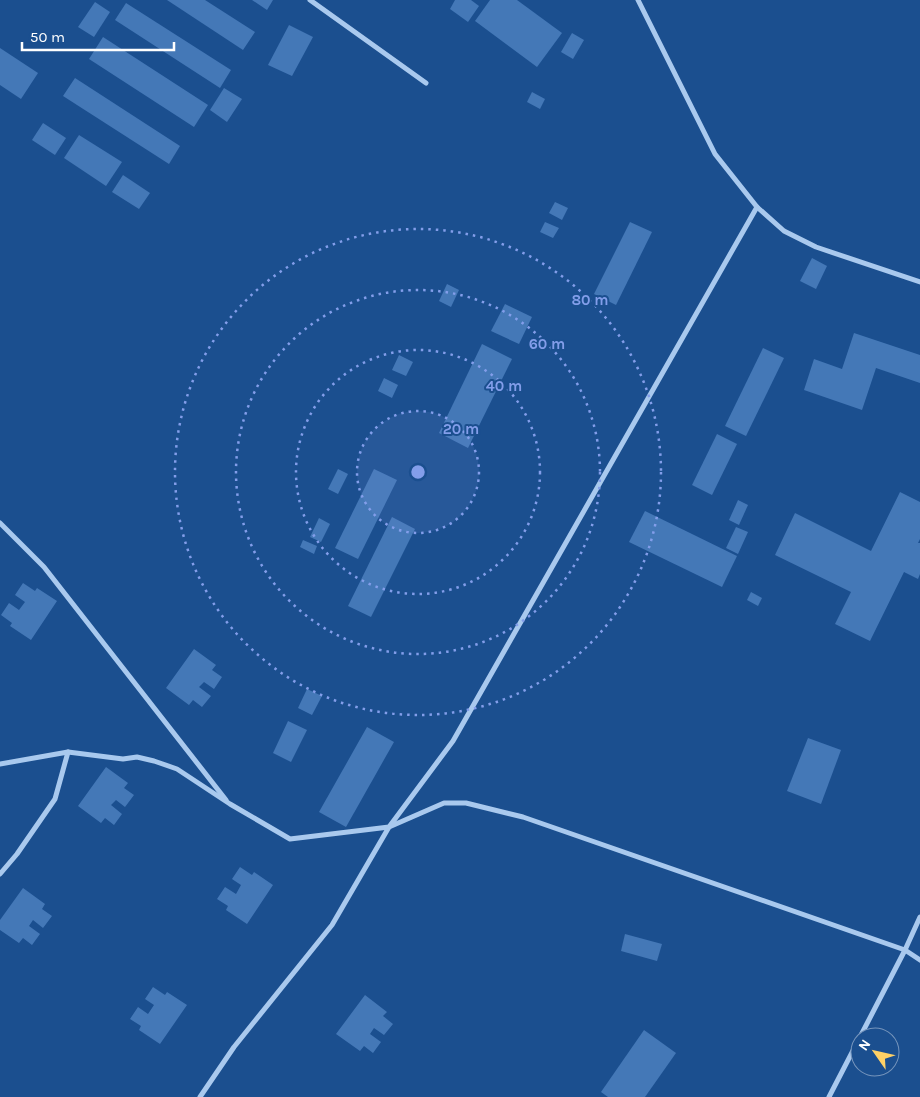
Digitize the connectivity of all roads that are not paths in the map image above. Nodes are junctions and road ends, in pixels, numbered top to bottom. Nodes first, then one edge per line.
1 (310, 0) edge
2 (638, 0) edge
3 (426, 83) dead end
4 (757, 207) junction
5 (920, 282) edge
6 (0, 523) edge
7 (68, 752) junction
8 (0, 764) edge
9 (230, 804) junction
10 (389, 827) junction
11 (0, 874) edge
12 (920, 917) edge
13 (905, 950) junction
14 (920, 960) edge
15 (200, 1097) edge
16 (829, 1097) edge

1 - 3 street
2 - 4 street
4 - 5 street
4 - 10 street
6 - 9 street
7 - 8 street
7 - 9 street
7 - 11 street
9 - 10 street
10 - 13 street
10 - 15 street
12 - 13 street
13 - 14 street
13 - 16 street

